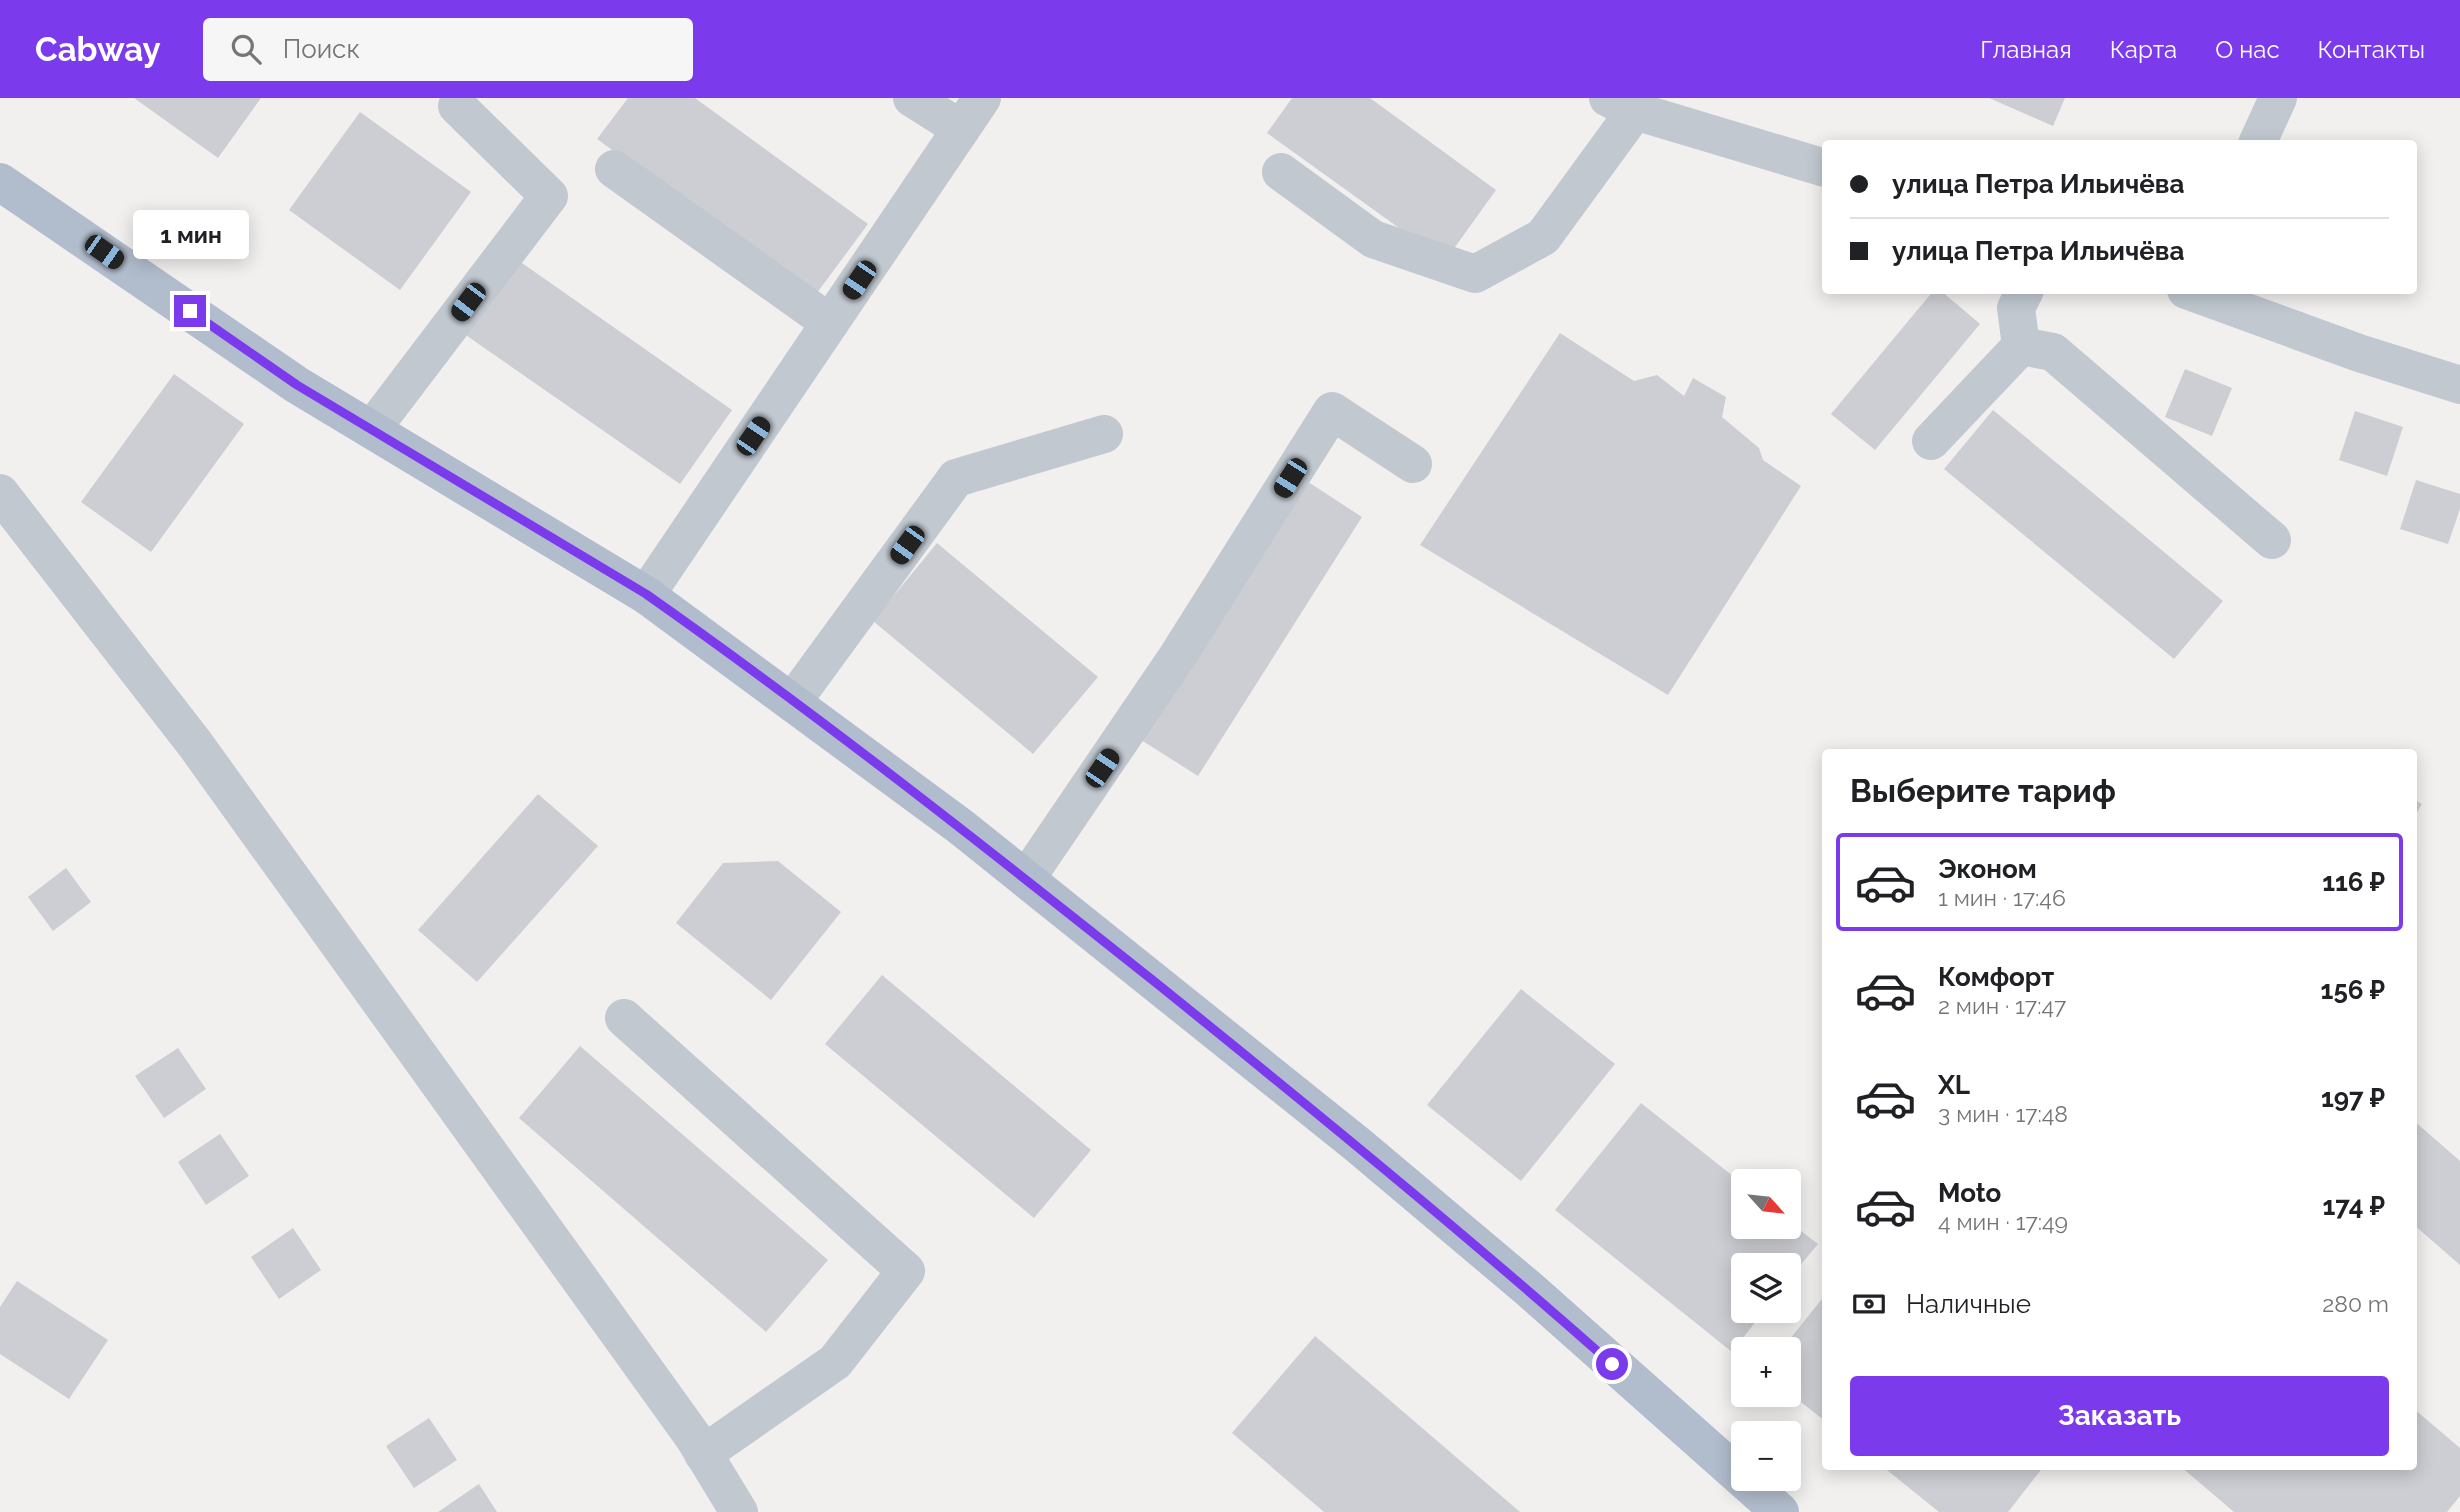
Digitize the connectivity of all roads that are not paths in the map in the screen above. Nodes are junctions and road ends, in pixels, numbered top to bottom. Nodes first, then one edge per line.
1 (912, 98) edge
2 (982, 98) edge
3 (2278, 98) edge
4 (457, 106) dead end
5 (1646, 107) edge
6 (961, 129) junction
7 (2259, 140) edge
8 (1822, 167) edge
9 (614, 169) dead end
10 (1281, 172) dead end
11 (0, 182) edge
12 (2023, 294) edge
13 (2196, 294) edge
14 (830, 323) junction
15 (2021, 346) junction
16 (2460, 384) edge
17 (372, 429) junction
18 (1104, 434) dead end
19 (1931, 441) dead end
20 (1413, 464) dead end
21 (0, 493) edge
22 (2272, 540) dead end
23 (646, 594) junction
24 (793, 701) junction
25 (1026, 879) junction
26 (624, 1018) dead end
27 (704, 1454) junction
28 (739, 1512) edge
29 (1780, 1512) edge

1 - 6 street
2 - 6 street
3 - 7 street
4 - 17 street
5 - 8 street
5 - 10 street
6 - 14 street
9 - 14 street
11 - 17 main road
12 - 15 street
13 - 16 street
14 - 23 street
15 - 19 street
15 - 22 street
17 - 23 main road
18 - 24 street
20 - 25 street
21 - 27 street
23 - 24 main road
24 - 25 main road
25 - 29 main road
26 - 27 street
27 - 28 street

